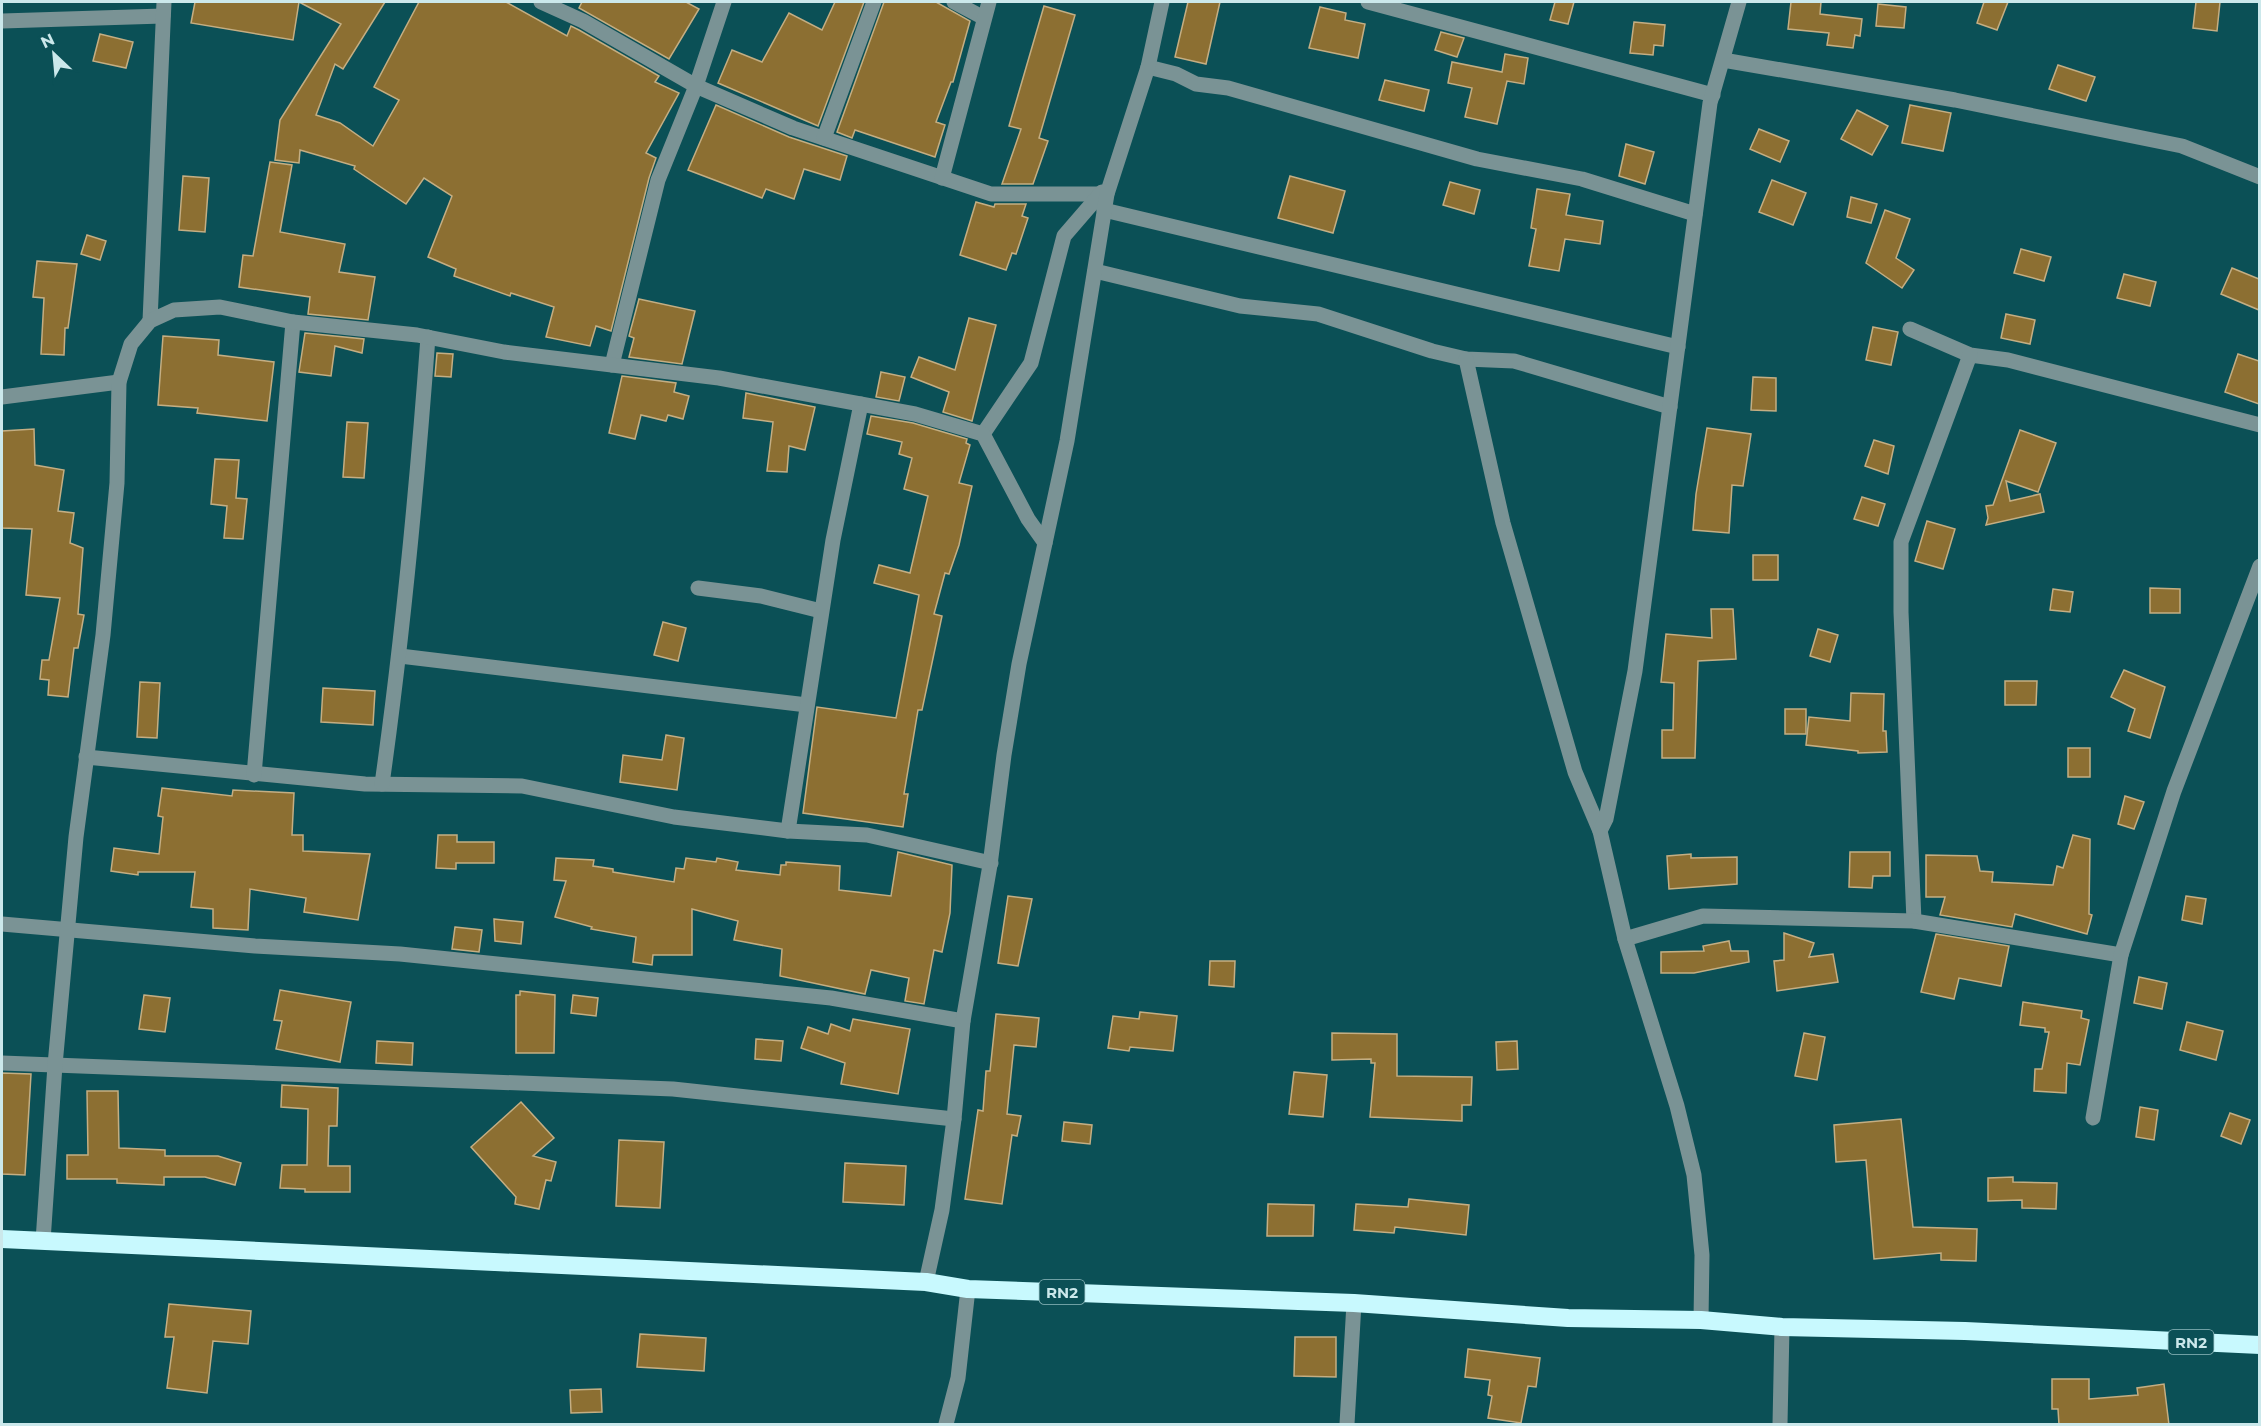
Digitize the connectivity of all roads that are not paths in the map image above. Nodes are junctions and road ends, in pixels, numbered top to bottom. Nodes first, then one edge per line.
1 (542, 2) edge
2 (724, 2) edge
3 (874, 2) edge
4 (954, 2) edge
5 (989, 2) edge
6 (1162, 2) edge
7 (1368, 2) edge
8 (1739, 2) edge
9 (163, 9) edge
10 (984, 18) junction
11 (2, 21) edge
12 (1723, 60) junction
13 (1148, 67) junction
14 (696, 86) junction
15 (1713, 95) junction
16 (824, 138) junction
17 (2259, 177) edge
18 (942, 178) junction
19 (1104, 193) junction
20 (1104, 210) junction
21 (1695, 214) junction
22 (1095, 271) junction
23 (150, 321) junction
24 (293, 322) junction
25 (1910, 329) dead end
26 (428, 337) junction
27 (1678, 347) junction
28 (1970, 355) junction
29 (1466, 359) junction
30 (612, 365) junction
31 (119, 382) junction
32 (2, 397) edge
33 (861, 404) junction
34 (1670, 407) junction
35 (2259, 425) edge
36 (983, 434) junction
37 (1045, 543) junction
38 (2259, 566) edge
39 (698, 588) dead end
40 (821, 611) junction
41 (400, 656) junction
42 (807, 705) junction
43 (86, 757) junction
44 (254, 775) junction
45 (382, 784) junction
46 (788, 831) junction
47 (1600, 831) junction
48 (991, 862) junction
49 (1914, 921) junction
50 (2, 924) edge
51 (67, 932) junction
52 (1625, 939) junction
53 (2121, 955) junction
54 (963, 1021) junction
55 (2, 1063) edge
56 (55, 1065) junction
57 (2093, 1118) dead end
58 (954, 1119) junction
59 (2, 1239) edge
60 (43, 1240) junction
61 (926, 1282) junction
62 (968, 1289) junction
63 (1354, 1303) junction
64 (1701, 1320) junction
65 (1782, 1327) junction
66 (2259, 1345) edge
67 (946, 1425) edge
68 (1347, 1425) edge
69 (1780, 1425) edge

1 - 14 street
2 - 14 street
3 - 16 street
4 - 10 street
5 - 10 street
6 - 13 street
7 - 15 street
8 - 12 street
9 - 11 street
9 - 23 street
10 - 18 street
12 - 15 street
12 - 17 street
13 - 19 street
13 - 21 street
14 - 16 street
14 - 30 street
15 - 21 street
16 - 18 street
18 - 19 street
19 - 20 street
19 - 36 street
20 - 22 street
20 - 27 street
21 - 27 street
22 - 29 street
22 - 37 street
23 - 24 street
23 - 31 street
24 - 26 street
24 - 44 street
25 - 28 street
26 - 30 street
26 - 41 street
27 - 34 street
28 - 35 street
28 - 49 street
29 - 34 street
29 - 47 street
30 - 33 street
31 - 32 street
31 - 43 street
33 - 36 street
33 - 40 street
34 - 47 street
36 - 37 street
37 - 48 street
38 - 53 street
39 - 40 street
40 - 42 street
41 - 42 street
41 - 45 street
42 - 46 street
43 - 44 street
43 - 51 street
44 - 45 street
45 - 46 street
46 - 48 street
47 - 52 street
48 - 54 street
49 - 52 street
49 - 53 street
50 - 51 street
51 - 54 street
51 - 56 street
52 - 64 street
53 - 57 street
54 - 58 street
55 - 56 street
56 - 58 street
56 - 60 street
58 - 61 street
59 - 60 highway, RN2
60 - 61 highway, RN2
61 - 62 highway, RN2
62 - 63 highway, RN2
62 - 67 street
63 - 64 highway, RN2
63 - 68 street
64 - 65 highway, RN2
65 - 66 highway, RN2
65 - 69 street

